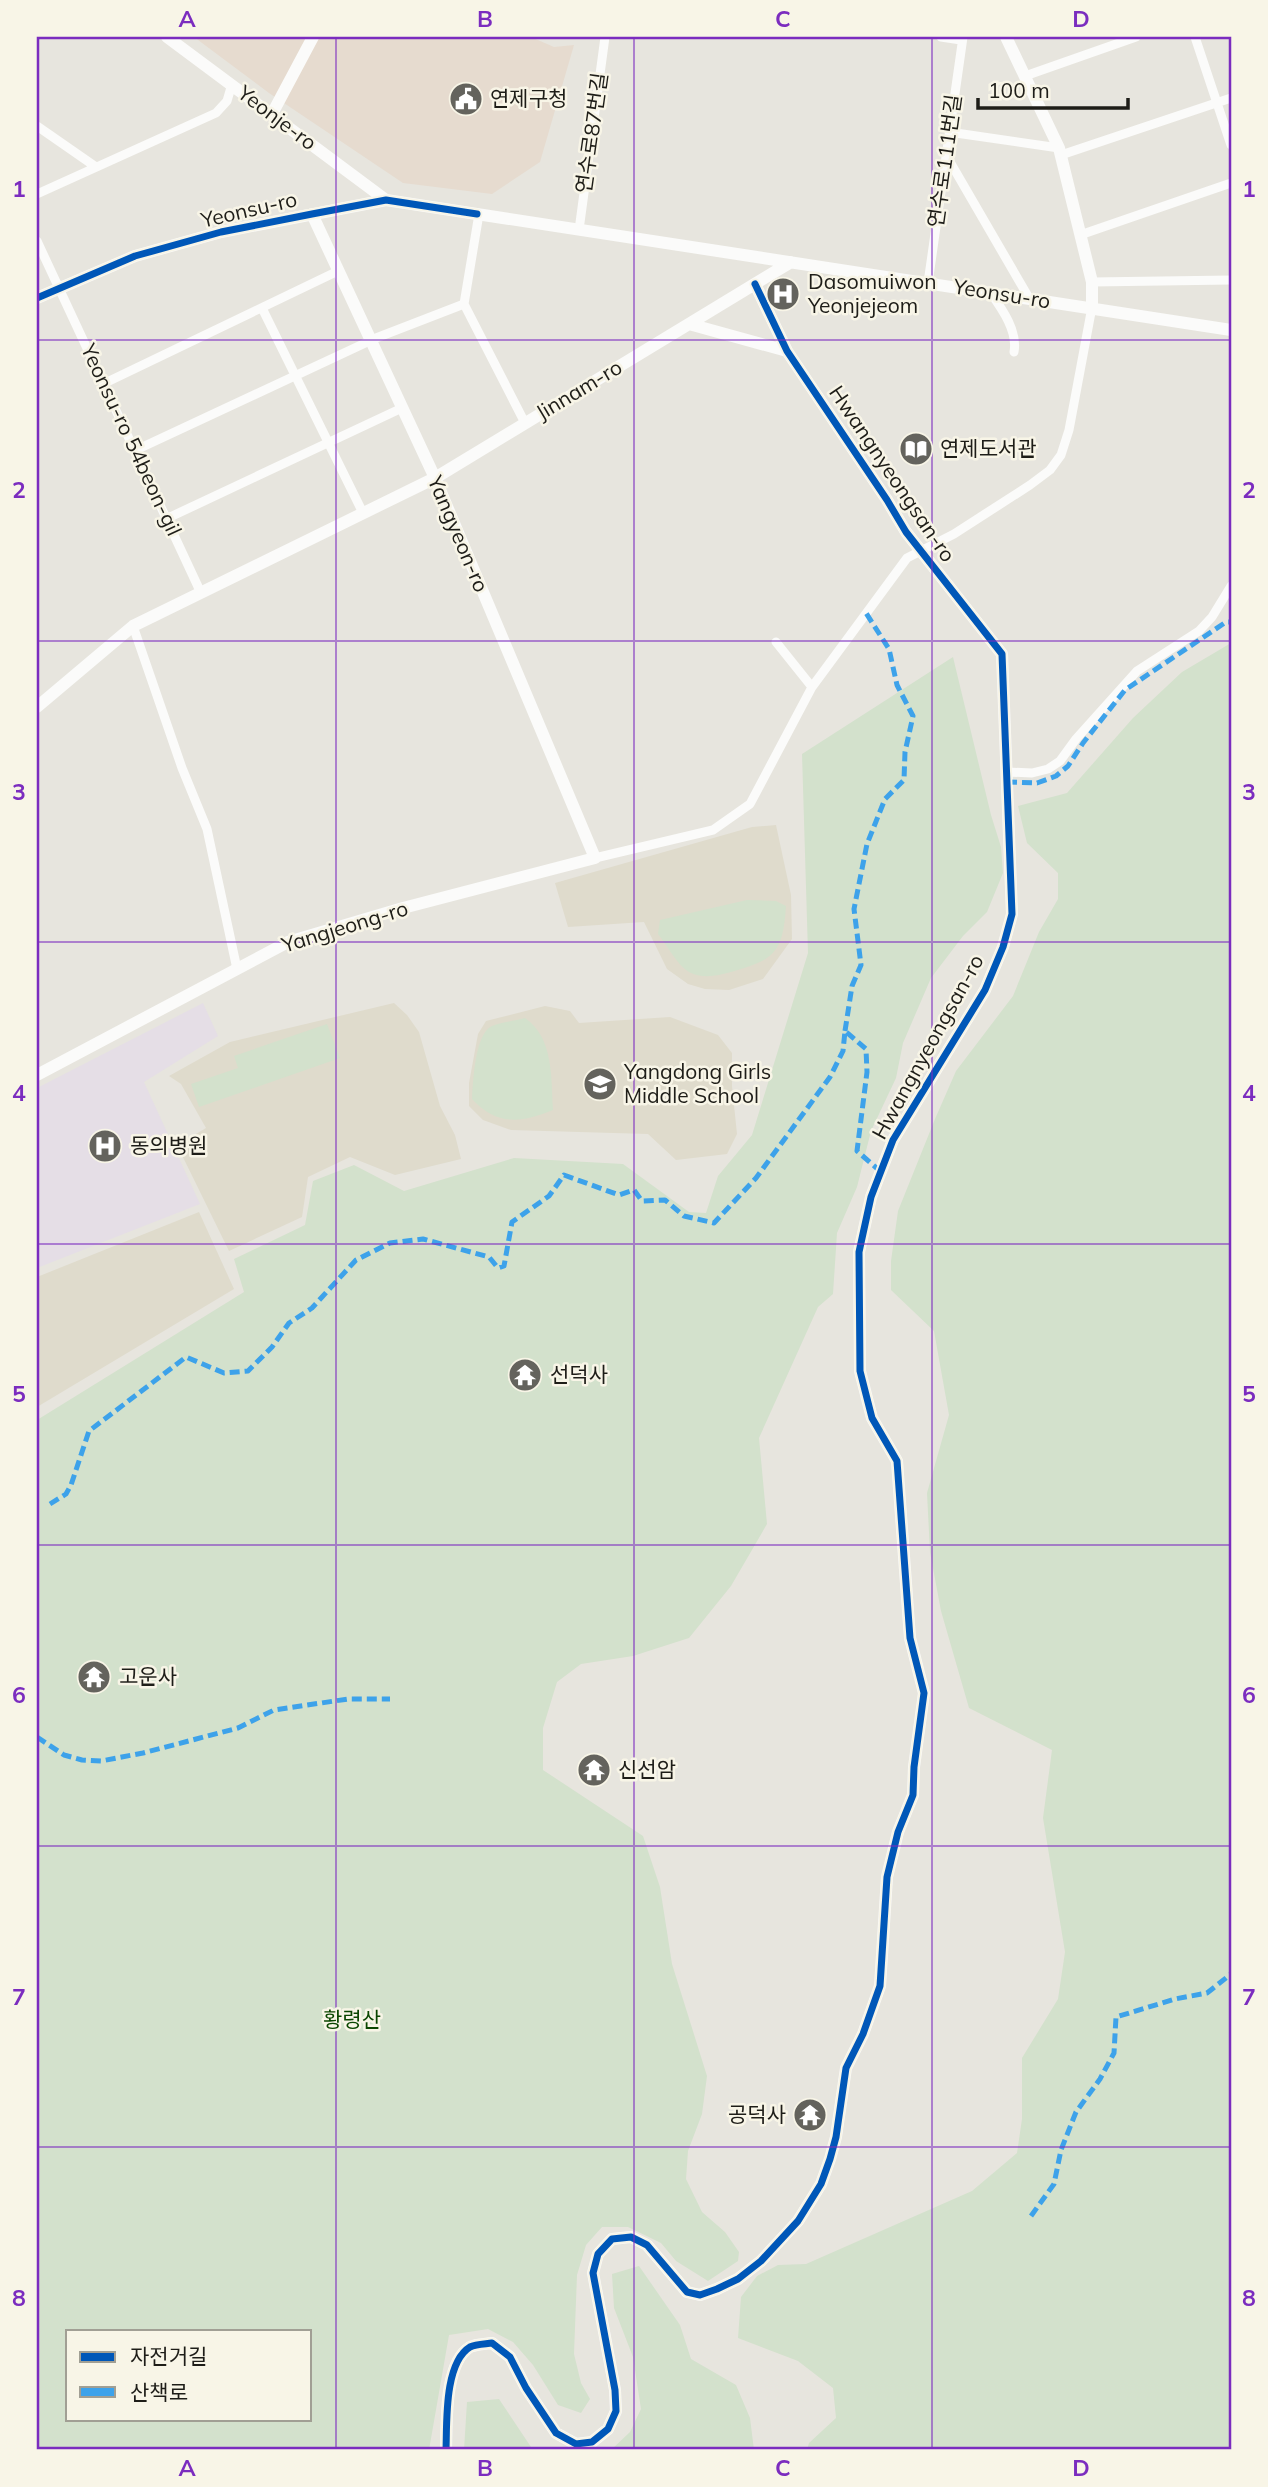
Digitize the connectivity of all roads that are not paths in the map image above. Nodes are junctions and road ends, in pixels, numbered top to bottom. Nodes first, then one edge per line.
1 (167, 37) edge
2 (313, 37) edge
3 (605, 37) edge
4 (941, 37) edge
5 (1006, 37) edge
6 (1136, 37) edge
7 (1195, 37) edge
8 (962, 38) edge
9 (1025, 76) junction
10 (232, 84) junction
11 (1231, 98) edge
12 (1218, 103) junction
13 (272, 114) junction
14 (37, 126) edge
15 (949, 132) junction
16 (1231, 145) edge
17 (1060, 151) junction
18 (946, 155) junction
19 (96, 167) junction
20 (1231, 183) edge
21 (37, 194) edge
22 (386, 200) junction
23 (312, 214) junction
24 (479, 214) junction
25 (579, 230) junction
26 (1080, 235) junction
27 (37, 241) edge
28 (791, 262) junction
29 (338, 271) junction
30 (1231, 280) edge
31 (1091, 282) junction
32 (928, 283) junction
33 (755, 284) junction
34 (60, 287) junction
35 (990, 292) junction
36 (37, 298) edge
37 (1029, 298) junction
38 (464, 304) junction
39 (1092, 307) junction
40 (262, 308) junction
41 (689, 324) junction
42 (1231, 330) edge
43 (372, 341) junction
44 (787, 351) junction
45 (1014, 352) dead end
46 (297, 374) junction
47 (105, 383) junction
48 (402, 408) junction
49 (525, 423) junction
50 (328, 443) junction
51 (136, 450) junction
52 (435, 478) junction
53 (363, 513) junction
54 (168, 518) junction
55 (919, 551) junction
56 (1231, 586) edge
57 (201, 593) junction
58 (133, 626) junction
59 (776, 642) dead end
60 (812, 687) junction
61 (37, 708) edge
62 (1007, 772) junction
63 (595, 858) junction
64 (237, 969) junction
65 (37, 1075) edge
66 (446, 2450) edge

1 - 10 street, Yeonje-ro
2 - 13 street
3 - 25 street, 연수로87번길
4 - 8 street
5 - 9 street
6 - 9 street
7 - 12 street
8 - 15 street, 연수로111번길
9 - 17 street
10 - 13 street, Yeonje-ro
10 - 19 street
11 - 12 street
12 - 16 street
12 - 17 street
13 - 22 street, Yeonje-ro
14 - 19 street
15 - 17 street
15 - 18 street, 연수로111번길
17 - 26 street
18 - 32 street, 연수로111번길
18 - 37 street
19 - 21 street
20 - 26 street
22 - 23 street, Yeonsu-ro
22 - 24 street, Yeonsu-ro
23 - 29 street, Yangyeon-ro
23 - 34 street, Yeonsu-ro
24 - 25 street, Yeonsu-ro
24 - 38 street
25 - 28 street, Yeonsu-ro
26 - 31 street
27 - 34 street, Yeonsu-ro 54beon-gil
28 - 32 street, Yeonsu-ro
28 - 33 street, Jinnam-ro
29 - 40 street
29 - 43 street, Yangyeon-ro
30 - 31 street
31 - 39 street
32 - 35 street, Yeonsu-ro
33 - 41 street, Jinnam-ro
33 - 44 street, Hwangnyeongsan-ro
34 - 36 street, Yeonsu-ro
34 - 47 street, Yeonsu-ro 54beon-gil
35 - 37 street, Yeonsu-ro
35 - 45 street
37 - 39 street, Yeonsu-ro
38 - 43 street
38 - 49 street
39 - 42 street, Yeonsu-ro
39 - 55 street
40 - 46 street
40 - 47 street
41 - 44 street
41 - 49 street, Jinnam-ro
43 - 46 street
43 - 48 street, Yangyeon-ro
44 - 55 street, Hwangnyeongsan-ro
46 - 50 street
46 - 51 street
47 - 51 street, Yeonsu-ro 54beon-gil
48 - 50 street
48 - 52 street, Yangyeon-ro
49 - 52 street, Jinnam-ro
50 - 53 street
50 - 54 street
51 - 54 street, Yeonsu-ro 54beon-gil
52 - 53 street, Jinnam-ro
52 - 63 street, Yangyeon-ro
53 - 57 street, Jinnam-ro
54 - 57 street, Yeonsu-ro 54beon-gil
55 - 60 street
55 - 62 street, Hwangnyeongsan-ro
56 - 62 street
57 - 58 street, Jinnam-ro
58 - 61 street, Jinnam-ro
58 - 64 street
59 - 60 street
60 - 63 street
62 - 66 street, Hwangnyeongsan-ro
63 - 64 street, Yangjeong-ro
64 - 65 street, Yangjeong-ro

